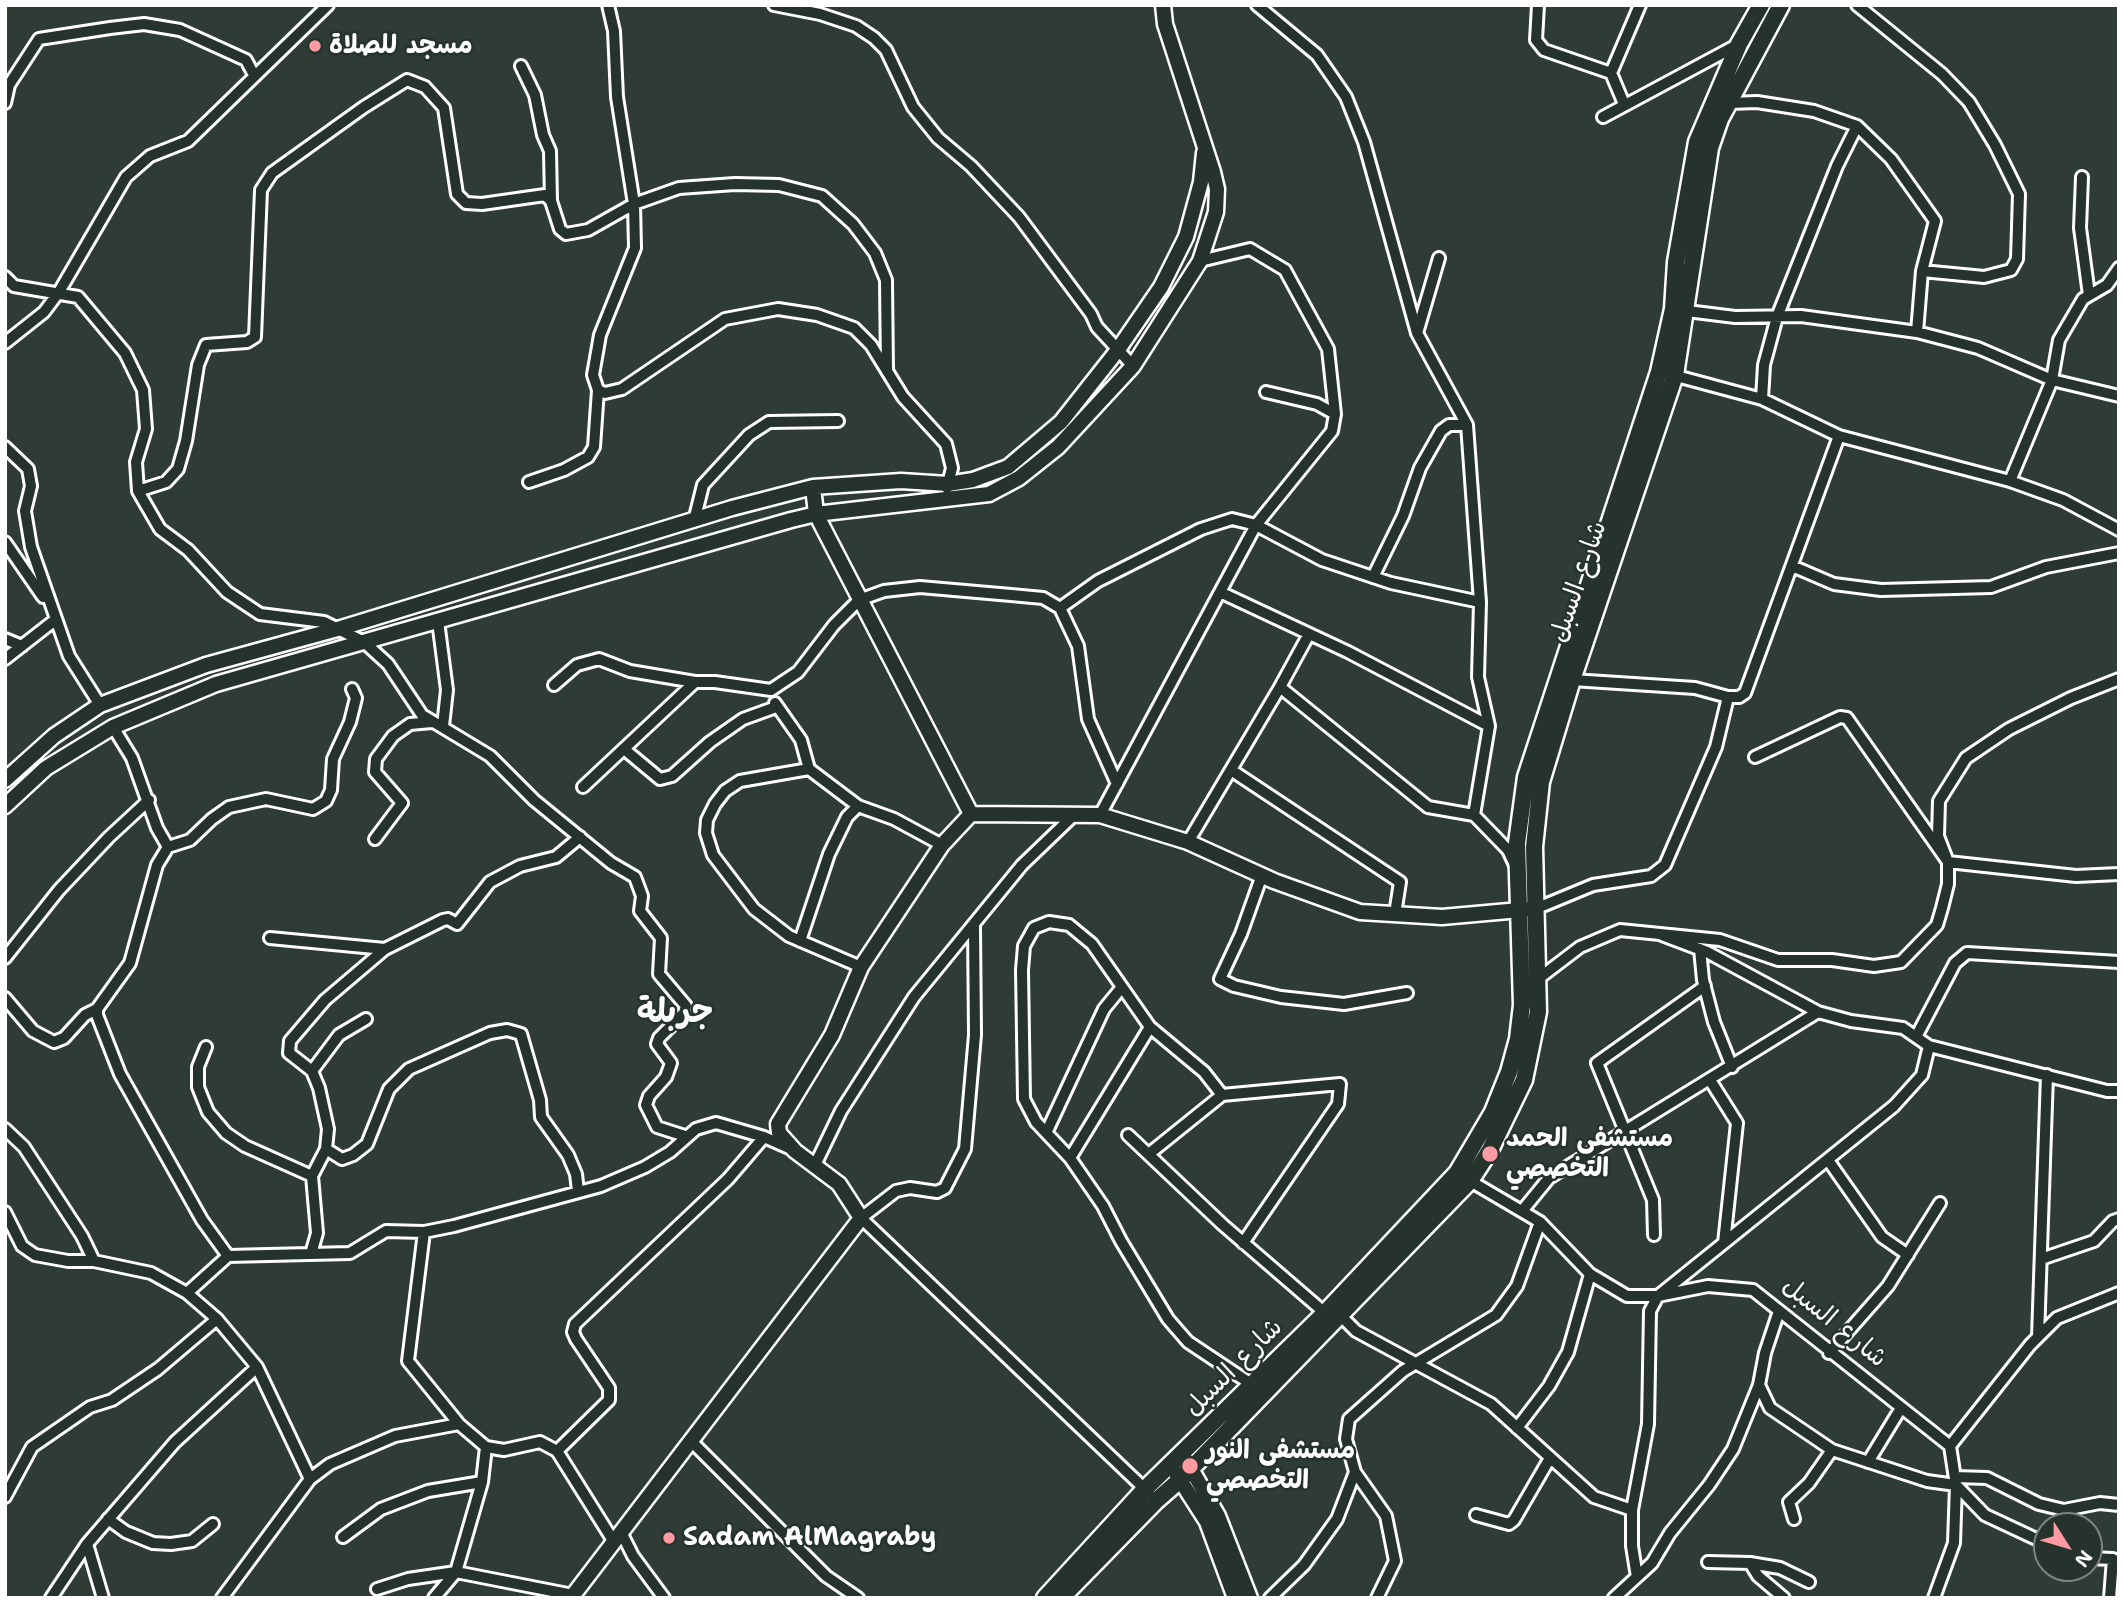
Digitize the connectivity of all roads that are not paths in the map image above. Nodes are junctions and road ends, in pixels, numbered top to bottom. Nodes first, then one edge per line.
1 (328, 5) edge
2 (608, 5) edge
3 (774, 5) edge
4 (1163, 5) edge
5 (1257, 5) edge
6 (1538, 5) edge
7 (1640, 5) edge
8 (1761, 5) edge
9 (1781, 5) edge
10 (1857, 5) edge
11 (1739, 44) junction
12 (521, 66) dead end
13 (1611, 73) junction
14 (254, 75) junction
15 (5, 103) edge
16 (1729, 103) junction
17 (1624, 104) junction
18 (1603, 117) dead end
19 (1857, 126) junction
20 (1205, 152) junction
21 (2082, 177) dead end
22 (551, 201) junction
23 (634, 204) junction
24 (1439, 258) dead end
25 (1200, 261) junction
26 (2119, 268) edge
27 (1922, 271) junction
28 (5, 277) edge
29 (59, 292) junction
30 (2089, 295) junction
31 (1680, 310) junction
32 (1776, 317) junction
33 (1917, 331) junction
34 (1417, 333) junction
35 (5, 343) edge
36 (1118, 351) junction
37 (1133, 366) junction
38 (887, 371) junction
39 (1667, 374) junction
40 (2052, 380) junction
41 (598, 390) junction
42 (1266, 391) dead end
43 (2119, 396) edge
44 (1762, 399) junction
45 (1335, 414) junction
46 (838, 421) dead end
47 (1467, 425) junction
48 (1839, 436) junction
49 (5, 447) edge
50 (2010, 481) junction
51 (529, 482) dead end
52 (948, 484) junction
53 (813, 487) junction
54 (138, 491) junction
55 (944, 500) junction
56 (816, 514) junction
57 (694, 521) junction
58 (1256, 526) junction
59 (2119, 530) edge
60 (5, 542) edge
61 (2119, 553) edge
62 (1792, 566) junction
63 (1373, 577) junction
64 (1222, 593) junction
65 (859, 600) junction
66 (1480, 602) junction
67 (51, 608) junction
68 (1060, 608) junction
69 (55, 620) junction
70 (438, 621) junction
71 (341, 628) junction
72 (1309, 634) junction
73 (5, 639) edge
74 (365, 642) junction
75 (22, 646) junction
76 (5, 659) edge
77 (1572, 680) junction
78 (2119, 680) edge
79 (695, 682) junction
80 (554, 685) dead end
81 (1280, 687) junction
82 (352, 689) dead end
83 (771, 690) junction
84 (1728, 697) junction
85 (100, 705) junction
86 (776, 707) junction
87 (437, 724) junction
88 (1489, 726) junction
89 (113, 727) junction
90 (624, 749) junction
91 (1755, 757) dead end
92 (809, 769) junction
93 (1231, 770) junction
94 (5, 780) edge
95 (1117, 784) junction
96 (583, 787) dead end
97 (149, 800) junction
98 (5, 806) edge
99 (858, 806) junction
100 (971, 814) junction
101 (1100, 815) junction
102 (1474, 815) junction
103 (1073, 816) junction
104 (580, 837) junction
105 (375, 839) dead end
106 (1188, 842) junction
107 (942, 845) junction
108 (168, 847) junction
109 (1948, 862) junction
110 (1518, 873) junction
111 (2119, 874) edge
112 (1262, 876) junction
113 (1535, 909) junction
114 (1518, 910) junction
115 (1395, 914) junction
116 (974, 927) junction
117 (1661, 934) junction
118 (270, 938) dead end
119 (800, 941) junction
120 (384, 949) junction
121 (1700, 949) junction
122 (5, 958) edge
123 (2119, 962) edge
124 (861, 967) junction
125 (1538, 979) junction
126 (1705, 986) junction
127 (1122, 988) junction
128 (1407, 993) dead end
129 (5, 998) edge
130 (97, 1009) junction
131 (1818, 1013) junction
132 (366, 1019) dead end
133 (1150, 1027) junction
134 (1916, 1037) junction
135 (206, 1046) dead end
136 (1929, 1046) junction
137 (1732, 1066) junction
138 (312, 1071) junction
139 (2047, 1075) junction
140 (1710, 1080) junction
141 (2119, 1091) edge
142 (1222, 1095) junction
143 (5, 1129) edge
144 (1047, 1131) junction
145 (1624, 1134) junction
146 (1128, 1135) dead end
147 (685, 1136) junction
148 (764, 1137) junction
149 (326, 1149) junction
150 (795, 1151) junction
151 (1150, 1153) junction
152 (1070, 1158) junction
153 (1828, 1160) junction
154 (815, 1165) junction
155 (312, 1177) junction
156 (1464, 1177) junction
157 (579, 1191) junction
158 (1940, 1203) dead end
159 (5, 1212) edge
160 (1522, 1212) junction
161 (861, 1218) junction
162 (2119, 1219) edge
163 (1541, 1222) junction
164 (424, 1232) junction
165 (1654, 1235) dead end
166 (1243, 1243) junction
167 (1724, 1243) junction
168 (311, 1254) junction
169 (1908, 1255) junction
170 (228, 1256) junction
171 (2041, 1259) junction
172 (94, 1261) junction
173 (1590, 1274) junction
174 (187, 1293) junction
175 (2119, 1293) edge
176 (1658, 1296) junction
177 (1779, 1311) junction
178 (1332, 1314) junction
179 (217, 1319) junction
180 (2038, 1337) junction
181 (1829, 1353) junction
182 (1415, 1364) junction
183 (257, 1367) junction
184 (1251, 1384) junction
185 (1759, 1385) junction
186 (1901, 1408) junction
187 (459, 1424) junction
188 (1517, 1428) junction
189 (691, 1441) junction
190 (1950, 1446) junction
191 (486, 1447) junction
192 (1832, 1450) junction
193 (557, 1451) junction
194 (1550, 1458) junction
195 (1868, 1462) junction
196 (1181, 1467) junction
197 (1355, 1472) junction
198 (310, 1479) junction
199 (1956, 1481) junction
200 (482, 1482) junction
201 (1151, 1495) junction
202 (5, 1497) edge
203 (2119, 1505) edge
204 (1632, 1510) junction
205 (1476, 1515) dead end
206 (108, 1519) junction
207 (1794, 1519) dead end
208 (213, 1524) dead end
209 (343, 1537) dead end
210 (617, 1537) junction
211 (2033, 1537) edge
212 (87, 1544) junction
213 (2103, 1557) edge
214 (1708, 1562) dead end
215 (1750, 1563) junction
216 (2116, 1569) edge
217 (456, 1572) junction
218 (1637, 1577) junction
219 (1809, 1582) dead end
220 (377, 1589) dead end
221 (572, 1596) edge
222 (51, 1598) edge
223 (103, 1598) edge
224 (222, 1598) edge
225 (434, 1598) edge
226 (664, 1598) edge
227 (858, 1598) edge
228 (1045, 1598) edge
229 (1061, 1598) edge
230 (1235, 1598) edge
231 (1250, 1598) edge
232 (1270, 1598) edge
233 (1377, 1598) edge
234 (1614, 1598) edge
235 (1784, 1598) edge
236 (1934, 1598) edge
237 (2110, 1598) edge

1 - 14 street
2 - 23 street
3 - 36 street
4 - 20 street
5 - 34 street
6 - 13 street
7 - 13 street
8 - 11 main road, شارع السبل
9 - 16 main road, شارع السبل
10 - 27 street
11 - 17 street
11 - 31 main road, شارع السبل
12 - 22 street
13 - 17 street
14 - 15 street
14 - 29 street
16 - 19 street
16 - 31 main road, شارع السبل
17 - 18 street
19 - 27 street
19 - 32 street
20 - 25 street
20 - 36 street
21 - 30 street
22 - 23 street
22 - 54 street
23 - 38 street
23 - 41 street
24 - 34 street
25 - 37 street
25 - 45 street
26 - 30 street
27 - 33 street
28 - 29 street
29 - 35 street
29 - 54 street
30 - 40 street
31 - 32 street
31 - 39 main road, شارع السبل
32 - 33 street
32 - 44 street
33 - 40 street
34 - 47 street
36 - 37 street
36 - 52 street
37 - 55 street
38 - 41 street
38 - 52 street
39 - 44 street
39 - 77 main road, شارع السبل
39 - 110 main road, شارع السبل
40 - 43 street
40 - 50 street
41 - 51 street
42 - 45 street
44 - 48 street
45 - 58 street
46 - 57 street
47 - 63 street
47 - 66 street
48 - 50 street
48 - 62 street
49 - 67 street
50 - 59 street
52 - 53 street
52 - 55 street
53 - 56 street
53 - 57 street
54 - 71 street
55 - 56 street
56 - 65 street
56 - 70 street
57 - 71 street
58 - 63 street
58 - 64 street
58 - 68 street
60 - 67 street
61 - 62 street
62 - 84 street
63 - 66 street
64 - 72 street
64 - 95 street
65 - 68 street
65 - 83 street
65 - 100 street
66 - 88 street
67 - 69 street
68 - 95 street
69 - 75 street
69 - 85 street
70 - 74 street
70 - 87 street
71 - 74 street
71 - 85 street
72 - 81 street
72 - 88 street
73 - 75 street
74 - 87 street
74 - 89 street
75 - 76 street
77 - 84 street
77 - 113 main road, شارع السبل
78 - 109 street
79 - 80 street
79 - 83 street
79 - 90 street
81 - 93 street
81 - 102 street
82 - 108 street
83 - 86 street
84 - 113 street
85 - 94 street
86 - 90 street
86 - 92 street
87 - 104 street
87 - 105 street
88 - 102 street
89 - 97 street
89 - 98 street
90 - 96 street
91 - 109 street
92 - 99 street
92 - 119 street
93 - 106 street
93 - 115 street
95 - 101 street
97 - 108 street
97 - 122 street
99 - 107 street
99 - 119 street
100 - 103 street
100 - 107 street
101 - 103 street
101 - 106 street
102 - 110 street
103 - 116 street
104 - 120 street
104 - 147 street
106 - 112 street
107 - 124 street
108 - 130 street
109 - 111 street
109 - 117 street
110 - 114 main road, شارع السبل
112 - 115 street
112 - 128 street
113 - 114 street
113 - 125 main road, شارع السبل
114 - 115 street
114 - 156 main road, شارع السبل
116 - 154 street
116 - 161 street
117 - 121 street
117 - 125 street
118 - 120 street
119 - 124 street
120 - 138 street
121 - 126 street
121 - 131 street
123 - 134 street
124 - 150 street
125 - 156 main road, شارع السبل
126 - 137 street
126 - 145 street
127 - 133 street
127 - 144 street
127 - 144 street
129 - 130 street
130 - 170 street
131 - 134 street
131 - 137 street
132 - 138 street
133 - 142 street
133 - 152 street
134 - 136 street
135 - 155 street
136 - 139 street
136 - 153 street
137 - 140 street
138 - 149 street
139 - 141 street
139 - 171 street
140 - 145 street
140 - 167 street
142 - 151 street
142 - 166 street
143 - 172 street
144 - 152 street
145 - 160 street
145 - 165 street
146 - 151 street
147 - 148 street
147 - 157 street
148 - 150 street
148 - 193 street
149 - 155 street
149 - 157 street
150 - 154 street
151 - 166 street
152 - 184 street
153 - 167 street
153 - 169 street
154 - 161 street
155 - 168 street
156 - 160 street, شارع السبل
156 - 178 main road, شارع السبل
157 - 164 street
158 - 169 street
159 - 172 street
160 - 163 street, شارع السبل
161 - 189 street
161 - 201 street
162 - 171 street
163 - 173 street, شارع السبل
163 - 182 street
164 - 168 street
164 - 187 street
166 - 178 street
167 - 176 street
168 - 170 street
169 - 181 street
170 - 174 street
171 - 180 street
172 - 174 street
173 - 176 street, شارع السبل
173 - 188 street
174 - 179 street
175 - 180 street
176 - 177 street, شارع السبل
176 - 204 street
177 - 181 street, شارع السبل
177 - 185 street
178 - 182 street
178 - 184 main road, شارع السبل
178 - 196 main road, شارع السبل
179 - 183 street
179 - 202 street
180 - 190 street
181 - 186 street, شارع السبل
182 - 188 street
182 - 197 street
183 - 198 street
183 - 206 street
184 - 196 main road, شارع السبل
185 - 192 street
185 - 218 street
186 - 190 street, شارع السبل
186 - 195 street
187 - 191 street
187 - 198 street
188 - 194 street
189 - 210 street
189 - 227 street
190 - 199 street
191 - 193 street
191 - 200 street
192 - 195 street
192 - 207 street
193 - 210 street
194 - 204 street
194 - 205 street
195 - 199 street
196 - 201 main road, شارع السبل
196 - 230 street
196 - 231 street
197 - 232 street
197 - 233 street
198 - 224 street
199 - 203 street
199 - 211 street
199 - 236 street
200 - 209 street
200 - 217 street
201 - 228 main road, شارع السبل
201 - 229 main road, شارع السبل
204 - 218 street
206 - 208 street
206 - 212 street
210 - 221 street
210 - 226 street
212 - 222 street
212 - 223 street
213 - 216 street
214 - 215 street
215 - 219 street
215 - 235 street
216 - 237 street
217 - 220 street
217 - 221 street
217 - 225 street
218 - 234 street

